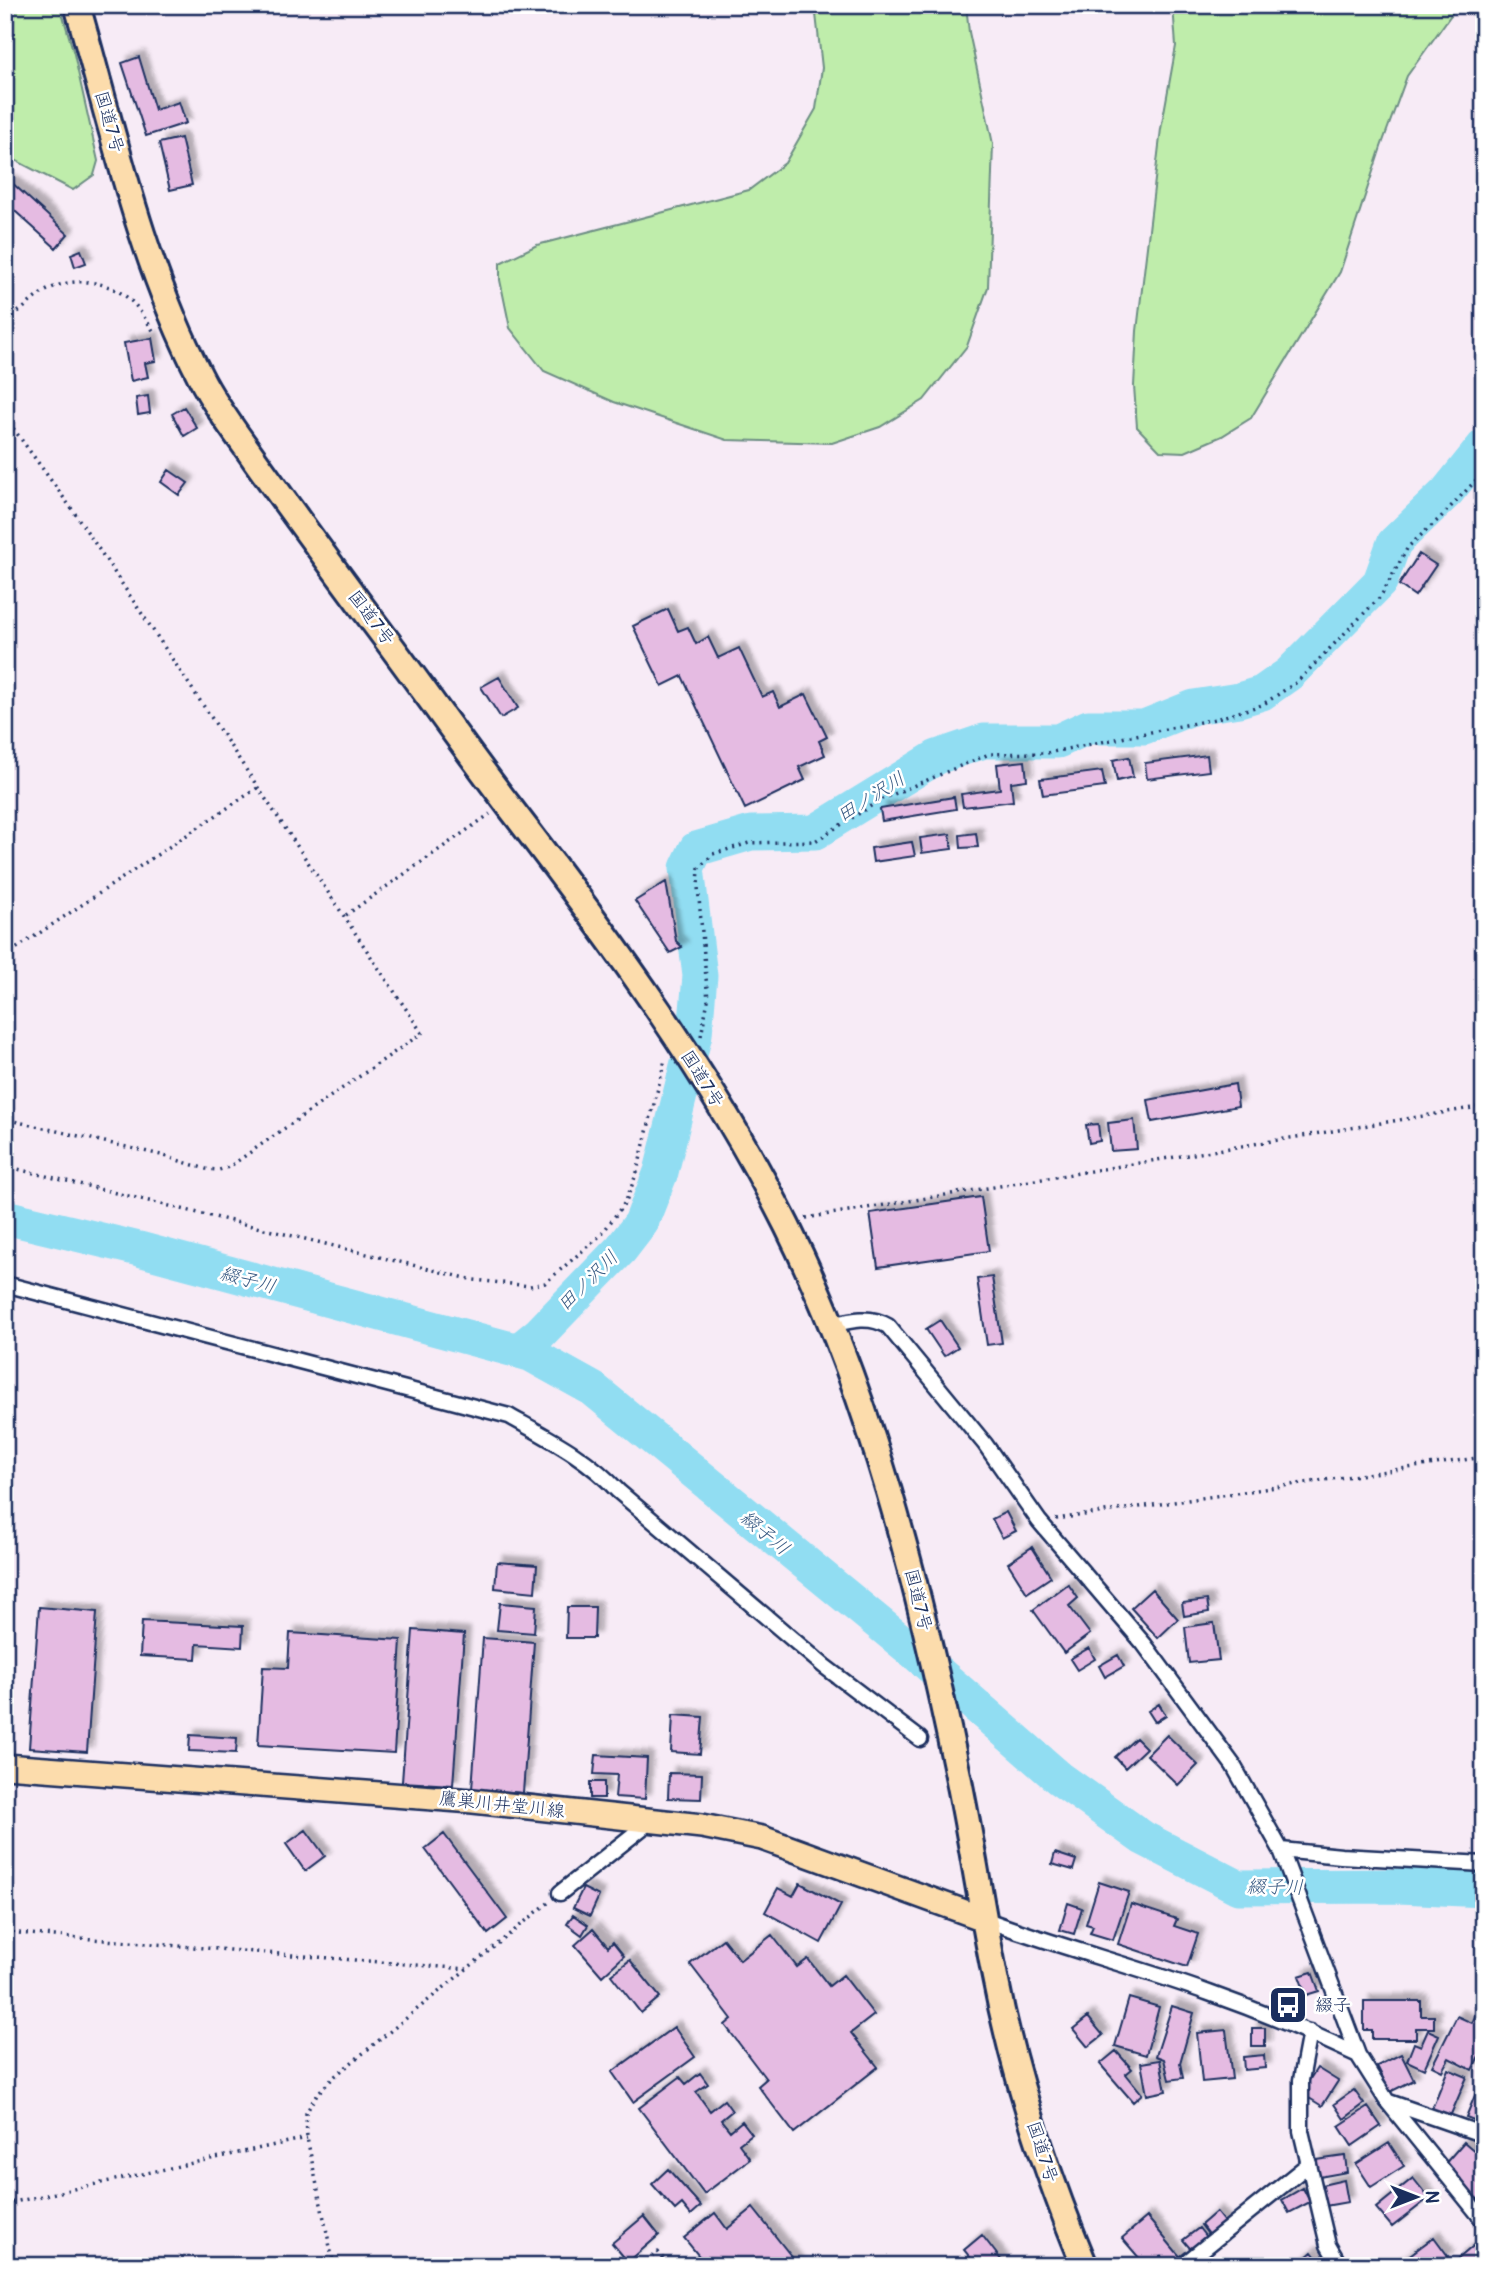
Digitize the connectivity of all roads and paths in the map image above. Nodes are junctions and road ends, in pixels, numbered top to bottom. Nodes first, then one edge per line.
1 (77, 5) edge
2 (5, 317) edge
3 (160, 341) dead end
4 (5, 417) edge
5 (1484, 477) edge
6 (259, 787) junction
7 (507, 803) junction
8 (346, 915) junction
9 (5, 956) edge
10 (671, 1030) junction
11 (694, 1066) junction
12 (1484, 1106) edge
13 (5, 1119) edge
14 (5, 1166) edge
15 (785, 1222) junction
16 (5, 1284) edge
17 (831, 1325) junction
18 (1484, 1457) edge
19 (1038, 1521) junction
20 (920, 1739) dead end
21 (5, 1766) edge
22 (652, 1820) junction
23 (1281, 1850) junction
24 (1484, 1864) edge
25 (560, 1893) joint
26 (984, 1919) junction
27 (5, 1932) edge
28 (468, 1969) junction
29 (1310, 2032) junction
30 (1358, 2055) junction
31 (1387, 2101) junction
32 (1484, 2135) edge
33 (307, 2138) junction
34 (1309, 2164) junction
35 (5, 2204) edge
36 (1484, 2221) edge
37 (334, 2266) edge
38 (642, 2266) edge
39 (669, 2266) edge
40 (1085, 2266) edge
41 (1182, 2266) edge
42 (1340, 2266) edge

1 - 7 highway, 国道7号
2 - 3 path
4 - 6 path
5 - 11 path
6 - 8 path
6 - 9 path
7 - 8 path
7 - 10 highway, 国道7号
8 - 13 path
10 - 11 highway, 国道7号
10 - 14 path
11 - 15 highway, 国道7号
12 - 15 path
15 - 17 highway, 国道7号
16 - 20 street
17 - 19 street
17 - 26 highway, 国道7号
18 - 19 path
19 - 23 street
21 - 22 main road, 鷹巣川井堂川線
22 - 25 street
22 - 26 main road, 鷹巣川井堂川線
23 - 24 street
23 - 30 street
25 - 28 path
26 - 29 street
26 - 40 highway, 国道7号
27 - 28 path
28 - 33 path
29 - 30 street
29 - 34 street
30 - 31 street
31 - 32 street
31 - 36 street
33 - 35 path
33 - 37 path
34 - 41 street
34 - 42 street
38 - 39 path

